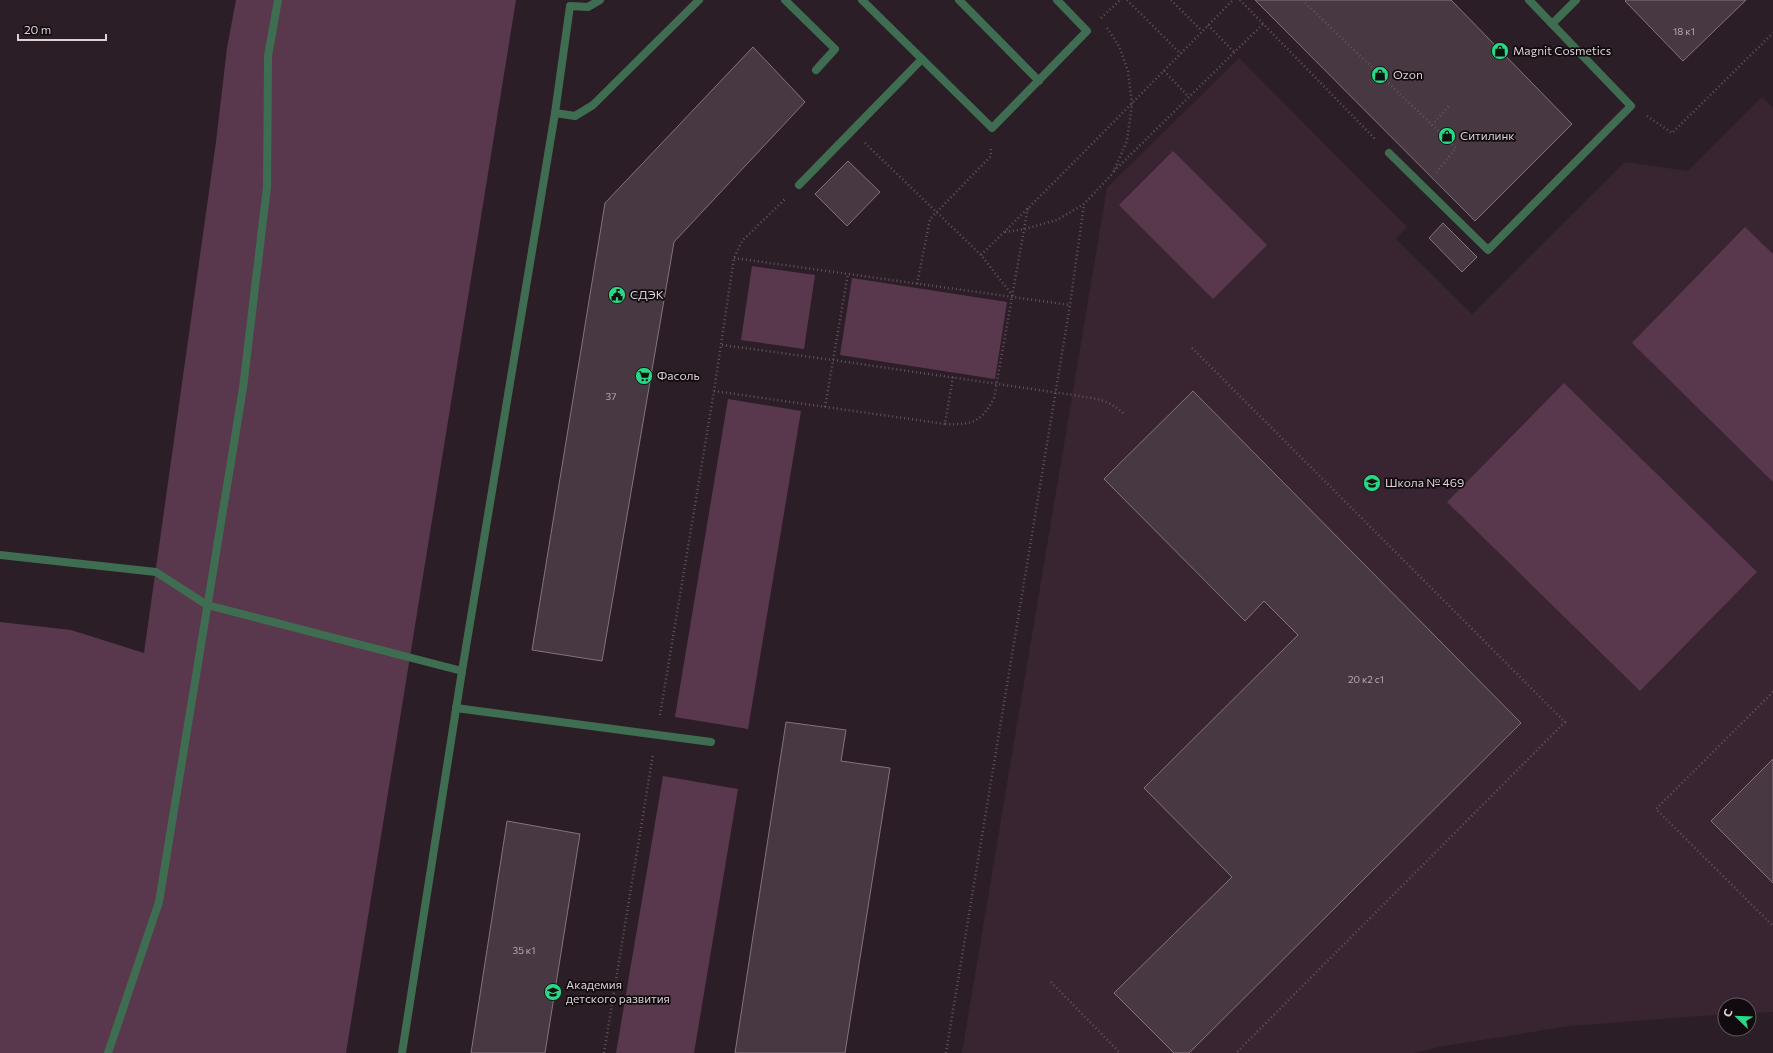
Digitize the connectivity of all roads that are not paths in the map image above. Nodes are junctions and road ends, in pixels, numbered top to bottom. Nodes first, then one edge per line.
1 (278, 0) edge
2 (600, 0) edge
3 (699, 0) edge
4 (785, 0) edge
5 (862, 0) edge
6 (959, 0) edge
7 (1057, 0) edge
8 (1529, 0) edge
9 (1576, 0) edge
10 (570, 3) edge
11 (1552, 24) junction
12 (922, 59) junction
13 (816, 70) dead end
14 (1039, 80) junction
15 (556, 113) junction
16 (1389, 153) road end
17 (799, 185) road end
18 (0, 555) edge
19 (207, 605) junction
20 (462, 671) junction
21 (456, 708) junction
22 (711, 742) dead end
23 (108, 1053) edge
24 (402, 1053) edge

1 - 19 lane
2 - 10 lane
3 - 15 lane
4 - 13 lane
5 - 12 lane
6 - 14 lane
7 - 14 lane
8 - 11 lane
9 - 11 lane
10 - 15 lane
11 - 16 lane
12 - 14 lane
12 - 17 lane
15 - 20 lane
18 - 19 lane
19 - 20 lane
19 - 23 lane
20 - 21 lane
21 - 22 lane
21 - 24 lane

